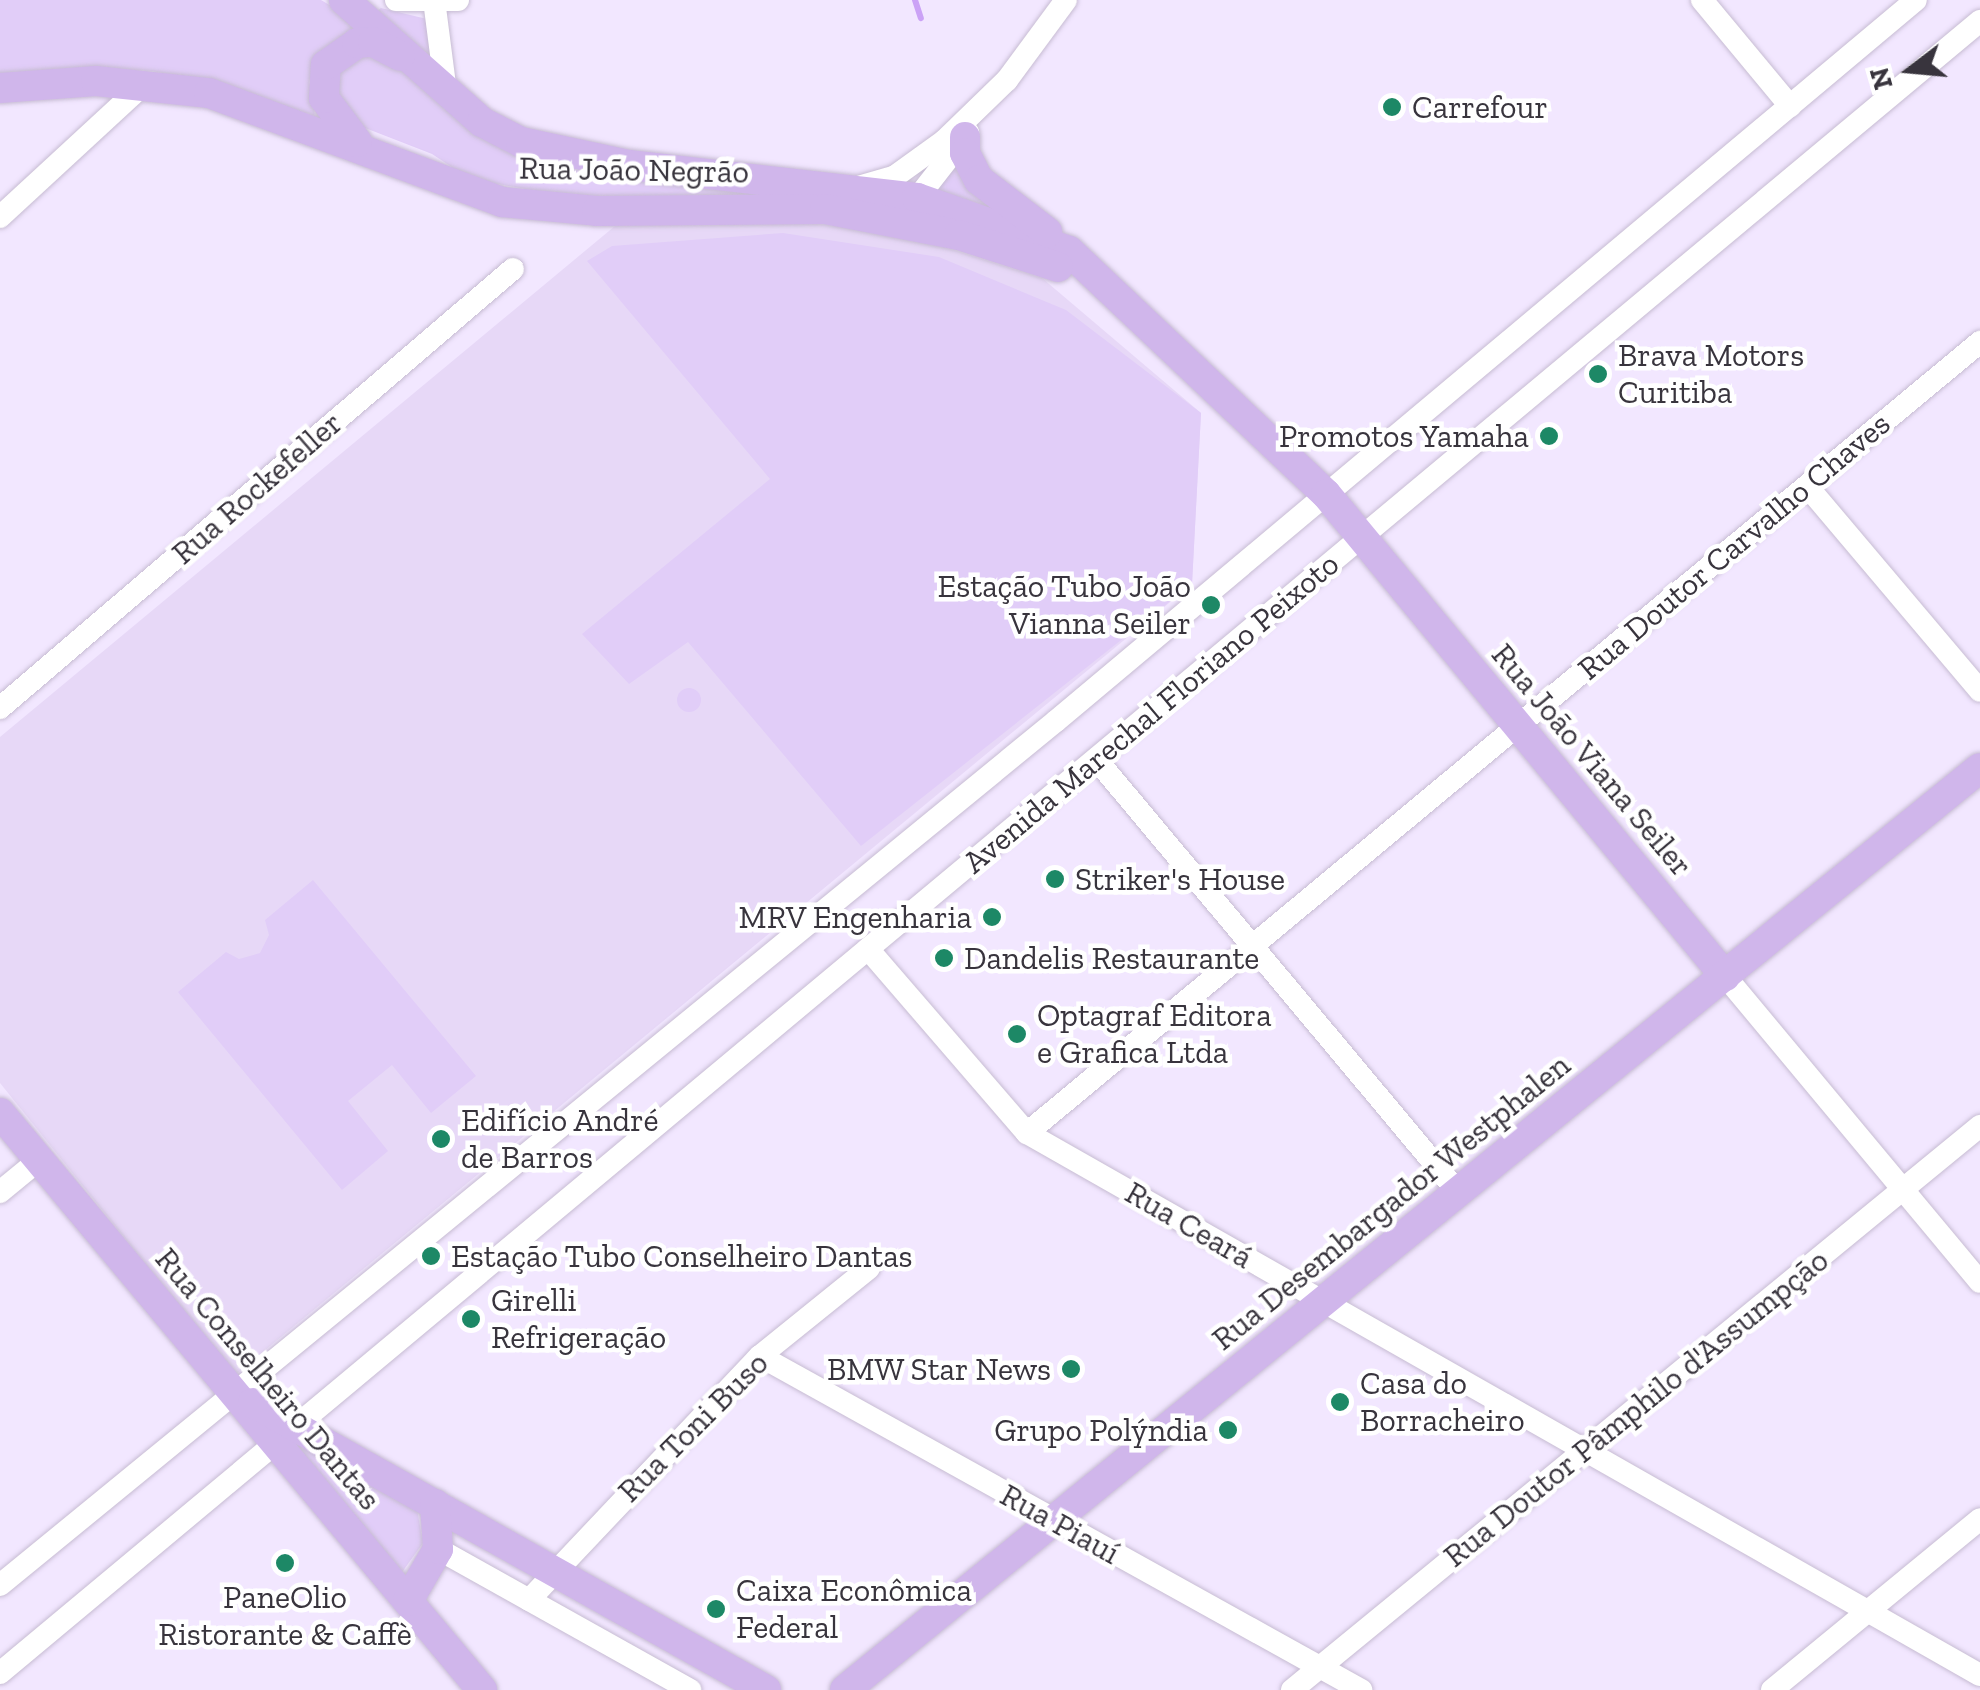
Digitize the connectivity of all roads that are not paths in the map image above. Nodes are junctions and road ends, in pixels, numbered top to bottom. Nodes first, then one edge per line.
1 (344, 0) edge
2 (396, 0) edge
3 (1066, 0) edge
4 (1702, 0) edge
5 (1916, 0) edge
6 (443, 1) edge
7 (1980, 21) edge
8 (145, 83) junction
9 (437, 84) junction
10 (0, 88) edge
11 (987, 101) junction
12 (1790, 106) junction
13 (966, 137) junction
14 (363, 148) junction
15 (853, 188) junction
16 (908, 209) junction
17 (0, 217) edge
18 (1068, 251) junction
19 (514, 269) dead end
20 (1126, 306) junction
21 (1980, 342) edge
22 (1807, 486) junction
23 (1326, 494) junction
24 (1361, 537) junction
25 (1980, 691) edge
26 (0, 708) edge
27 (1518, 726) junction
28 (1096, 759) junction
29 (1980, 768) edge
30 (1252, 946) junction
31 (868, 950) junction
32 (1725, 976) junction
33 (0, 1113) edge
34 (1980, 1126) edge
35 (1027, 1133) junction
36 (39, 1160) junction
37 (1902, 1189) junction
38 (0, 1192) edge
39 (1458, 1192) junction
40 (869, 1268) dead end
41 (1980, 1282) edge
42 (1324, 1302) junction
43 (760, 1356) junction
44 (233, 1392) junction
45 (286, 1435) junction
46 (435, 1504) junction
47 (1980, 1519) edge
48 (1054, 1520) junction
49 (438, 1550) junction
50 (553, 1570) junction
51 (0, 1585) edge
52 (528, 1600) junction
53 (408, 1601) junction
54 (1868, 1611) junction
55 (1320, 1667) junction
56 (0, 1674) edge
57 (1980, 1674) edge
58 (482, 1690) edge
59 (690, 1690) edge
60 (766, 1690) edge
61 (844, 1690) edge
62 (1292, 1690) edge
63 (1361, 1690) edge
64 (1772, 1690) edge

1 - 9 main road
2 - 6 street
3 - 11 street
4 - 12 street
5 - 12 street, Avenida Marechal Floriano Peixoto
6 - 9 street
7 - 24 street, Avenida Marechal Floriano Peixoto
8 - 10 main road, Rua João Negrão
8 - 14 main road, Rua João Negrão
8 - 17 street
9 - 14 main road
9 - 15 main road
11 - 13 street
11 - 15 street
12 - 23 street, Avenida Marechal Floriano Peixoto
13 - 16 street
13 - 18 main road
14 - 16 main road, Rua João Negrão
15 - 16 main road
16 - 18 main road, Rua João Viana Seiler
16 - 20 main road, Rua João Viana Seiler
18 - 20 main road, Rua João Viana Seiler
19 - 26 street, Rua Rockefeller
20 - 23 main road, Rua João Viana Seiler
21 - 22 street, Rua Doutor Carvalho Chaves
22 - 25 street
22 - 27 street, Rua Doutor Carvalho Chaves
23 - 24 main road, Rua João Viana Seiler
23 - 44 street, Avenida Marechal Floriano Peixoto
24 - 27 main road, Rua João Viana Seiler
24 - 28 street, Avenida Marechal Floriano Peixoto
27 - 30 street, Rua Doutor Carvalho Chaves
27 - 32 main road, Rua João Viana Seiler
28 - 30 street
28 - 31 street, Avenida Marechal Floriano Peixoto
29 - 32 main road, Rua Desembargador Westphalen
30 - 35 street, Rua Doutor Carvalho Chaves
30 - 39 street
31 - 35 street, Rua Ceará
31 - 45 street, Avenida Marechal Floriano Peixoto
32 - 37 street, Rua João Viana Seiler
32 - 39 main road, Rua Desembargador Westphalen
33 - 36 main road, Rua Conselheiro Dantas
34 - 37 street, Rua Doutor Pâmphilo d'Assumpção
35 - 42 street, Rua Ceará
36 - 38 street
36 - 44 main road, Rua Conselheiro Dantas
37 - 41 street, Rua João Viana Seiler
37 - 55 street, Rua Doutor Pâmphilo d'Assumpção
39 - 42 main road, Rua Desembargador Westphalen
40 - 43 street, Rua Toni Buso
42 - 48 main road, Rua Desembargador Westphalen
42 - 54 street, Rua Ceará
43 - 48 street, Rua Piauí
43 - 50 street, Rua Toni Buso
44 - 45 main road, Rua Conselheiro Dantas
44 - 51 street, Avenida Marechal Floriano Peixoto
45 - 46 main road
45 - 53 main road, Rua Conselheiro Dantas
45 - 56 street, Avenida Marechal Floriano Peixoto
46 - 49 main road
46 - 50 main road
47 - 54 street
48 - 55 street, Rua Piauí
48 - 61 main road, Rua Desembargador Westphalen
49 - 52 street
49 - 53 main road
50 - 52 street, Rua Toni Buso
50 - 60 main road
52 - 59 street
53 - 58 main road, Rua Conselheiro Dantas
54 - 57 street, Rua Ceará
54 - 64 street
55 - 62 street, Rua Doutor Pâmphilo d'Assumpção
55 - 63 street, Rua Piauí

